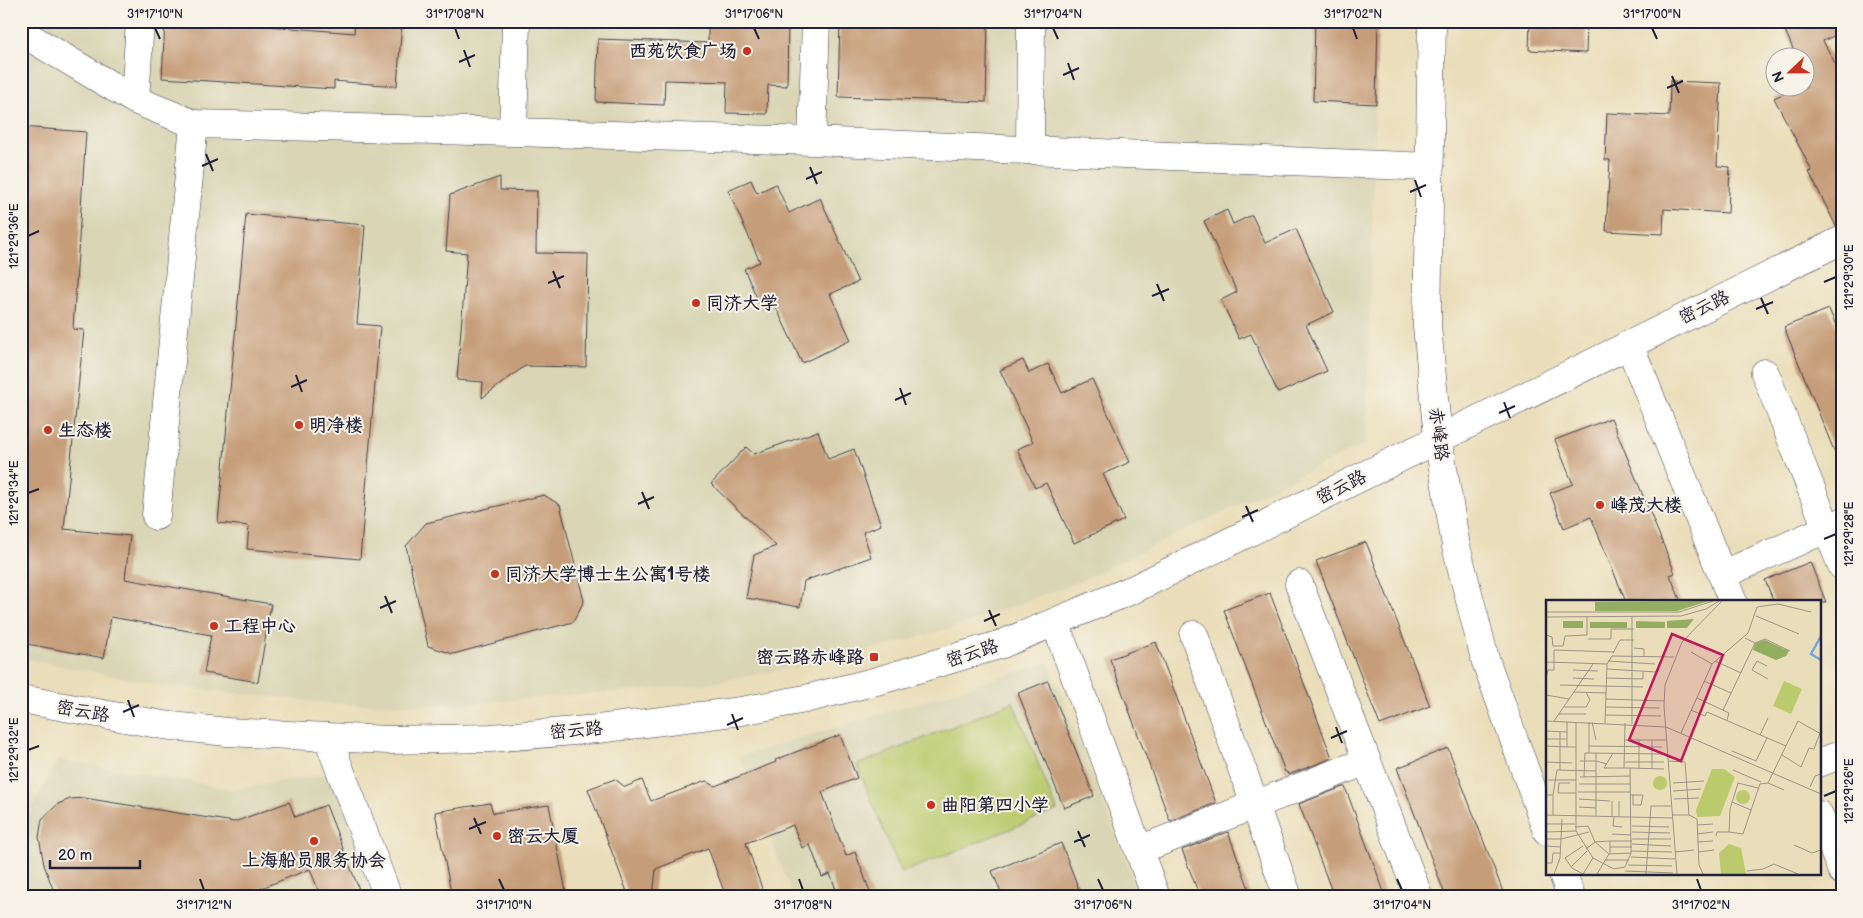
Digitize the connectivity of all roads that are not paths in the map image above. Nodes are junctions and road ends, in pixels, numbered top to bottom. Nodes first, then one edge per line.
1 (140, 21) edge
2 (516, 21) edge
3 (816, 21) edge
4 (1031, 21) edge
5 (1432, 21) edge
6 (21, 32) edge
7 (135, 100) junction
8 (194, 124) junction
9 (513, 132) junction
10 (812, 142) junction
11 (1030, 150) junction
12 (1430, 167) junction
13 (1842, 240) edge
14 (1629, 344) junction
15 (1765, 372) dead end
16 (1438, 438) junction
17 (156, 516) dead end
18 (1834, 526) edge
19 (1842, 566) edge
20 (1722, 575) junction
21 (1299, 584) dead end
22 (1732, 600) edge
23 (1055, 622) junction
24 (1194, 636) dead end
25 (21, 699) edge
26 (328, 738) junction
27 (1842, 754) edge
28 (1367, 761) junction
29 (1820, 763) edge
30 (1254, 805) junction
31 (1820, 817) edge
32 (1546, 828) edge
33 (1139, 850) junction
34 (1842, 871) edge
35 (1564, 876) edge
36 (388, 897) edge
37 (1156, 897) edge
38 (1288, 897) edge
39 (1419, 897) edge
40 (1571, 897) edge

1 - 7 street
2 - 9 street
3 - 10 street
4 - 11 street
5 - 12 street, 赤峰路
6 - 7 street
7 - 8 street
8 - 9 street
8 - 17 street
9 - 10 street
10 - 11 street
11 - 12 street
12 - 16 street, 赤峰路
13 - 14 street, 密云路
14 - 16 street, 密云路
14 - 20 street
15 - 18 street
16 - 23 street, 密云路
16 - 32 street, 赤峰路
18 - 19 street
18 - 20 street
20 - 22 street
21 - 28 street
23 - 26 street, 密云路
23 - 33 street
24 - 30 street
25 - 26 street, 密云路
26 - 36 street
27 - 29 street
28 - 30 street
28 - 39 street
30 - 33 street
30 - 38 street
31 - 34 street
33 - 37 street
35 - 40 street

